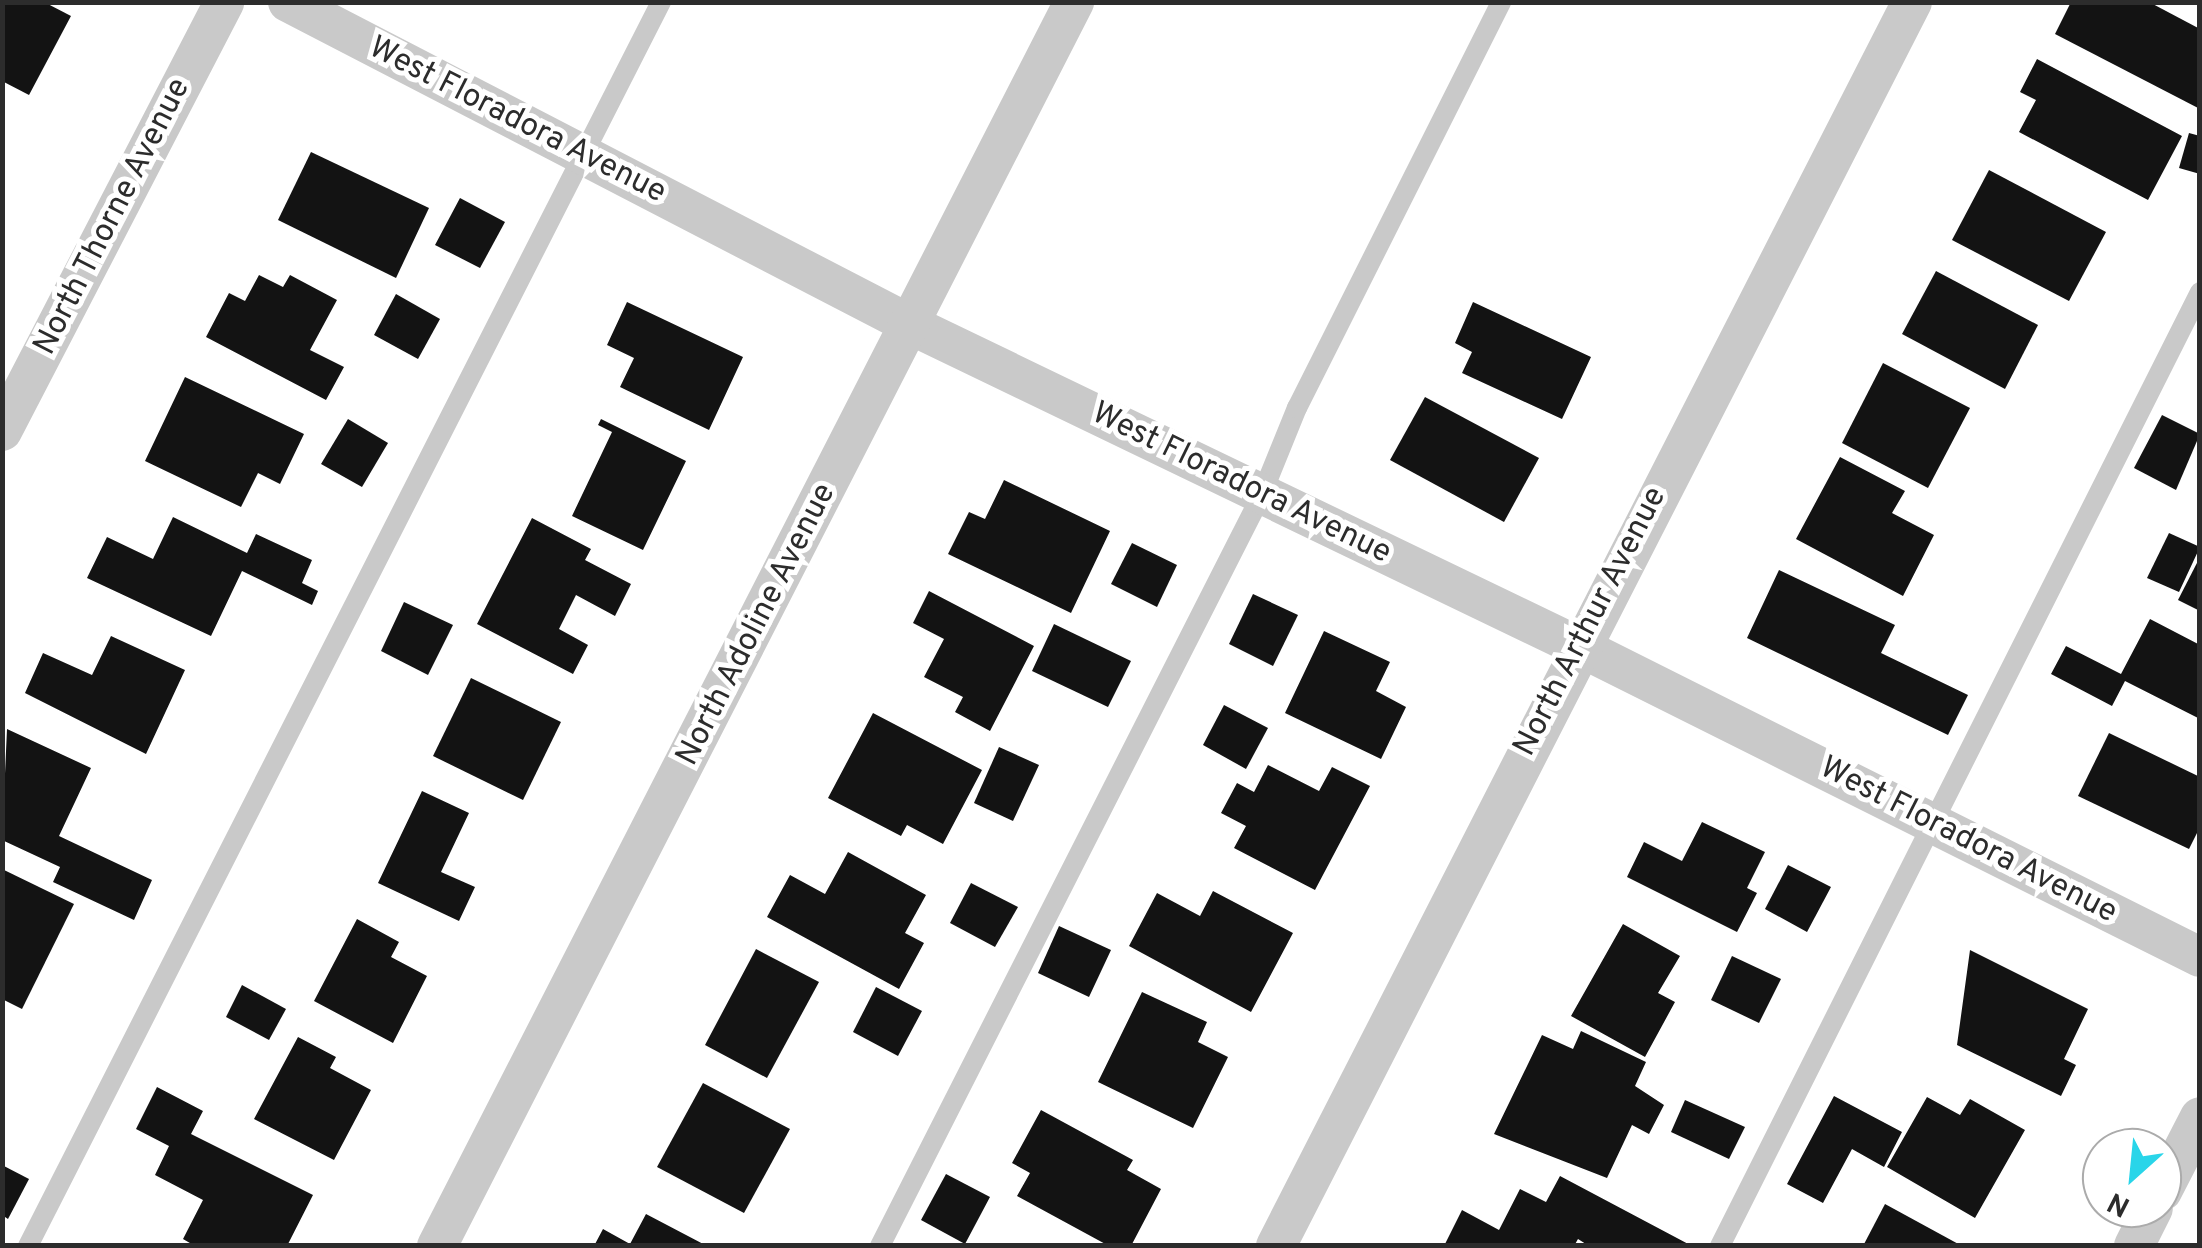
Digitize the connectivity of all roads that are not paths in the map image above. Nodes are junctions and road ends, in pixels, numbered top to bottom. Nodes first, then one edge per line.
1 (224, 2) edge
2 (288, 2) edge
3 (661, 2) edge
4 (1074, 2) edge
5 (1500, 2) edge
6 (1912, 2) edge
7 (580, 154) junction
8 (2200, 292) edge
9 (911, 325) junction
10 (2, 431) edge
11 (1262, 494) junction
12 (1577, 646) junction
13 (1933, 824) junction
14 (2200, 957) edge
15 (2200, 1117) edge
16 (2182, 1152) edge
17 (28, 1246) edge
18 (437, 1246) edge
19 (880, 1246) edge
20 (1276, 1246) edge
21 (1720, 1246) edge

1 - 10 street, North Thorne Avenue
2 - 7 street, West Floradora Avenue
3 - 7 lane
4 - 9 street, North Adoline Avenue
5 - 11 lane
6 - 12 street, North Arthur Avenue
7 - 9 street, West Floradora Avenue
7 - 17 lane
8 - 13 lane
9 - 11 street, West Floradora Avenue
9 - 18 street, North Adoline Avenue
11 - 12 street, West Floradora Avenue
11 - 19 lane
12 - 13 street, West Floradora Avenue
12 - 20 street, North Arthur Avenue
13 - 14 street, West Floradora Avenue
13 - 21 lane
15 - 16 street

